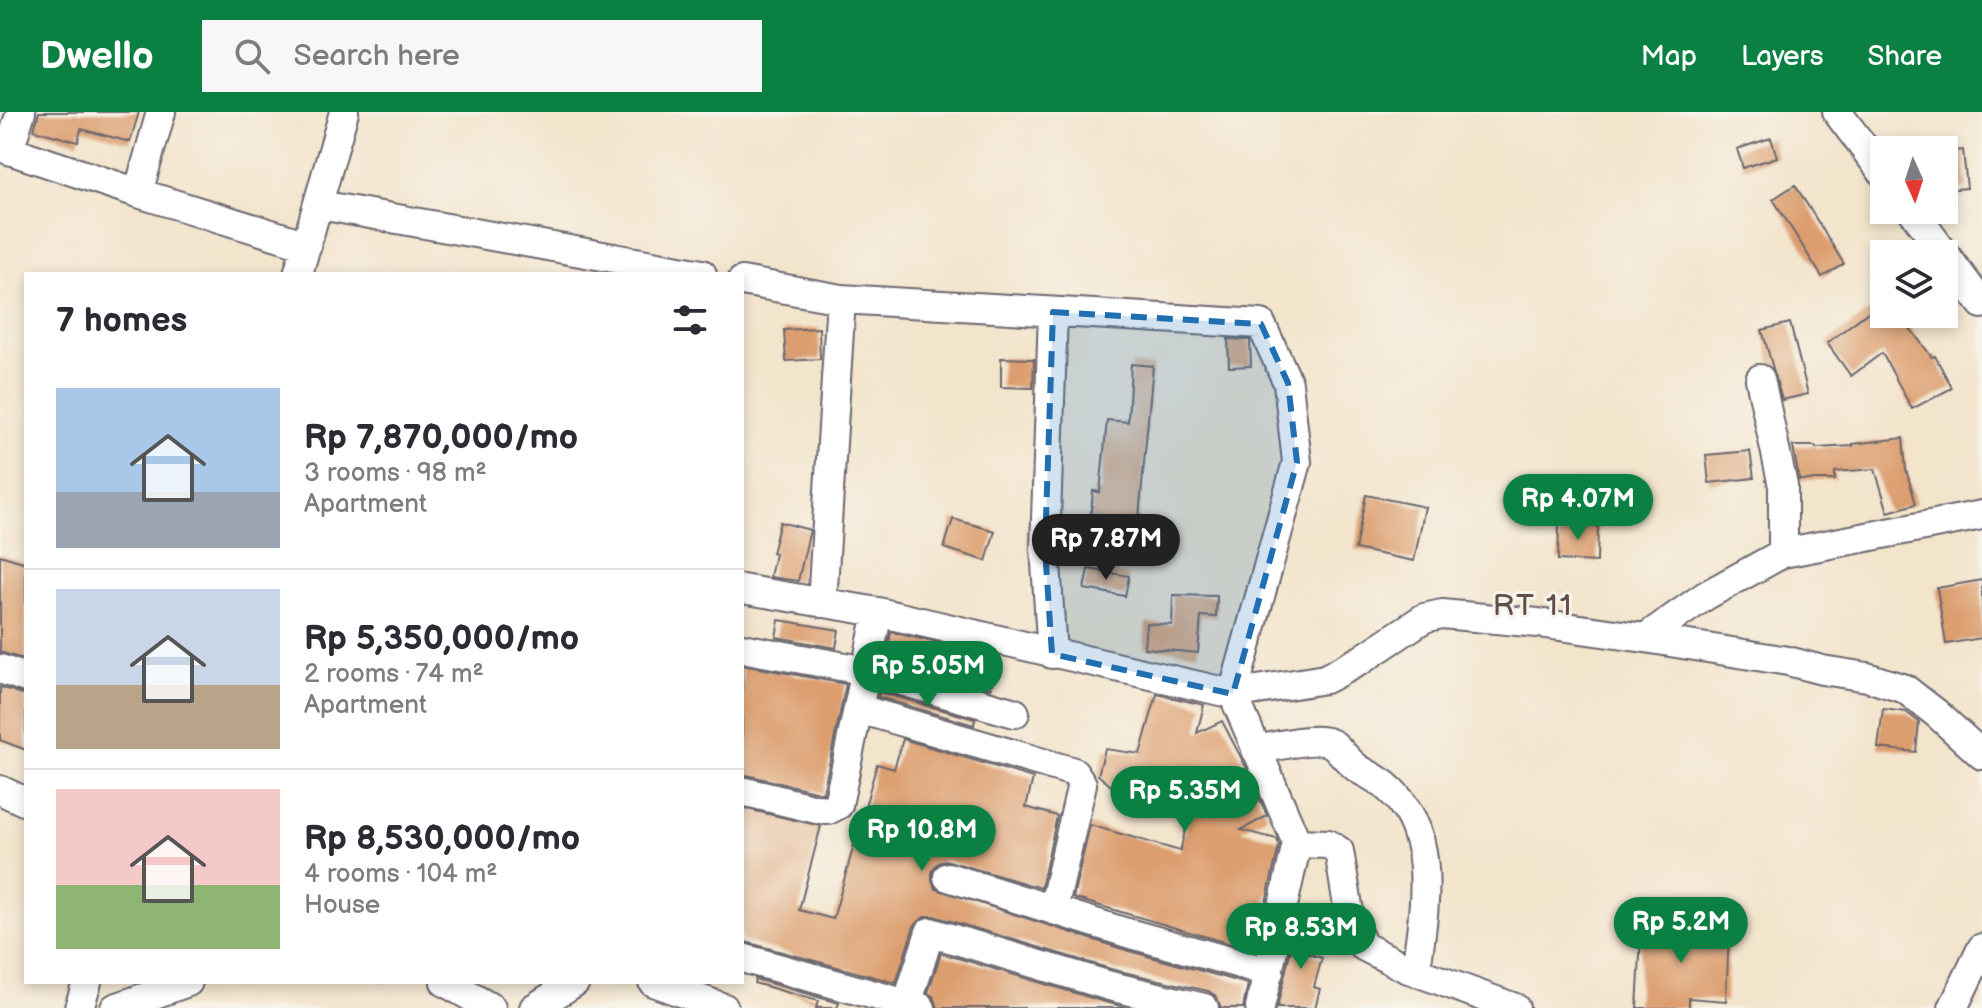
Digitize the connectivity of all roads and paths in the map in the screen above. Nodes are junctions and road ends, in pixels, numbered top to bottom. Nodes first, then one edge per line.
1 (21, 112) edge
2 (161, 112) edge
3 (344, 112) edge
4 (1837, 112) edge
5 (4, 148) edge
6 (1870, 156) edge
7 (138, 193) junction
8 (320, 205) junction
9 (1922, 224) edge
10 (307, 245) junction
11 (299, 272) edge
12 (691, 272) edge
13 (744, 281) edge
14 (841, 299) junction
15 (1982, 304) edge
16 (1053, 312) junction
17 (1760, 379) dead end
18 (1982, 515) edge
19 (1783, 553) junction
20 (744, 589) edge
21 (822, 603) junction
22 (878, 612) junction
23 (1645, 638) junction
24 (744, 648) edge
25 (1052, 654) junction
26 (0, 669) edge
27 (867, 671) junction
28 (24, 677) edge
29 (1233, 694) junction
30 (859, 709) junction
31 (1015, 713) dead end
32 (1256, 750) junction
33 (1982, 755) edge
34 (0, 790) edge
35 (744, 791) edge
36 (24, 801) edge
37 (1297, 843) junction
38 (948, 877) dead end
39 (1053, 910) junction
40 (1982, 948) edge
41 (744, 959) edge
42 (1416, 970) junction
43 (1269, 972) junction
44 (86, 984) edge
45 (182, 984) edge
46 (449, 984) edge
47 (572, 984) edge
48 (674, 990) edge
49 (914, 1006) edge
50 (79, 1008) edge
51 (115, 1008) edge
52 (491, 1008) edge
53 (534, 1008) edge
54 (724, 1008) edge
55 (1204, 1008) edge
56 (1260, 1008) edge
57 (1515, 1008) edge
58 (1953, 1008) edge

1 - 5 street
2 - 7 street
3 - 8 street
4 - 6 street
5 - 7 street
7 - 10 street
8 - 10 street
8 - 12 street
9 - 15 street
10 - 11 street
13 - 14 street
14 - 16 street
14 - 21 street
16 - 25 street
16 - 29 street
17 - 19 street
18 - 19 street
19 - 23 street
20 - 21 street
21 - 22 street
22 - 25 street
22 - 27 street
23 - 29 street
23 - 33 street
24 - 27 street
25 - 29 street
26 - 28 street
27 - 30 street
27 - 31 street
29 - 32 street
30 - 35 street
30 - 39 street
32 - 37 street
32 - 42 street
34 - 36 street
37 - 42 street
37 - 43 street
38 - 39 street
39 - 43 street
40 - 58 street
41 - 49 street
42 - 57 street
43 - 56 street
44 - 50 street
45 - 51 street
46 - 52 street
47 - 53 street
48 - 54 street
49 - 55 street

